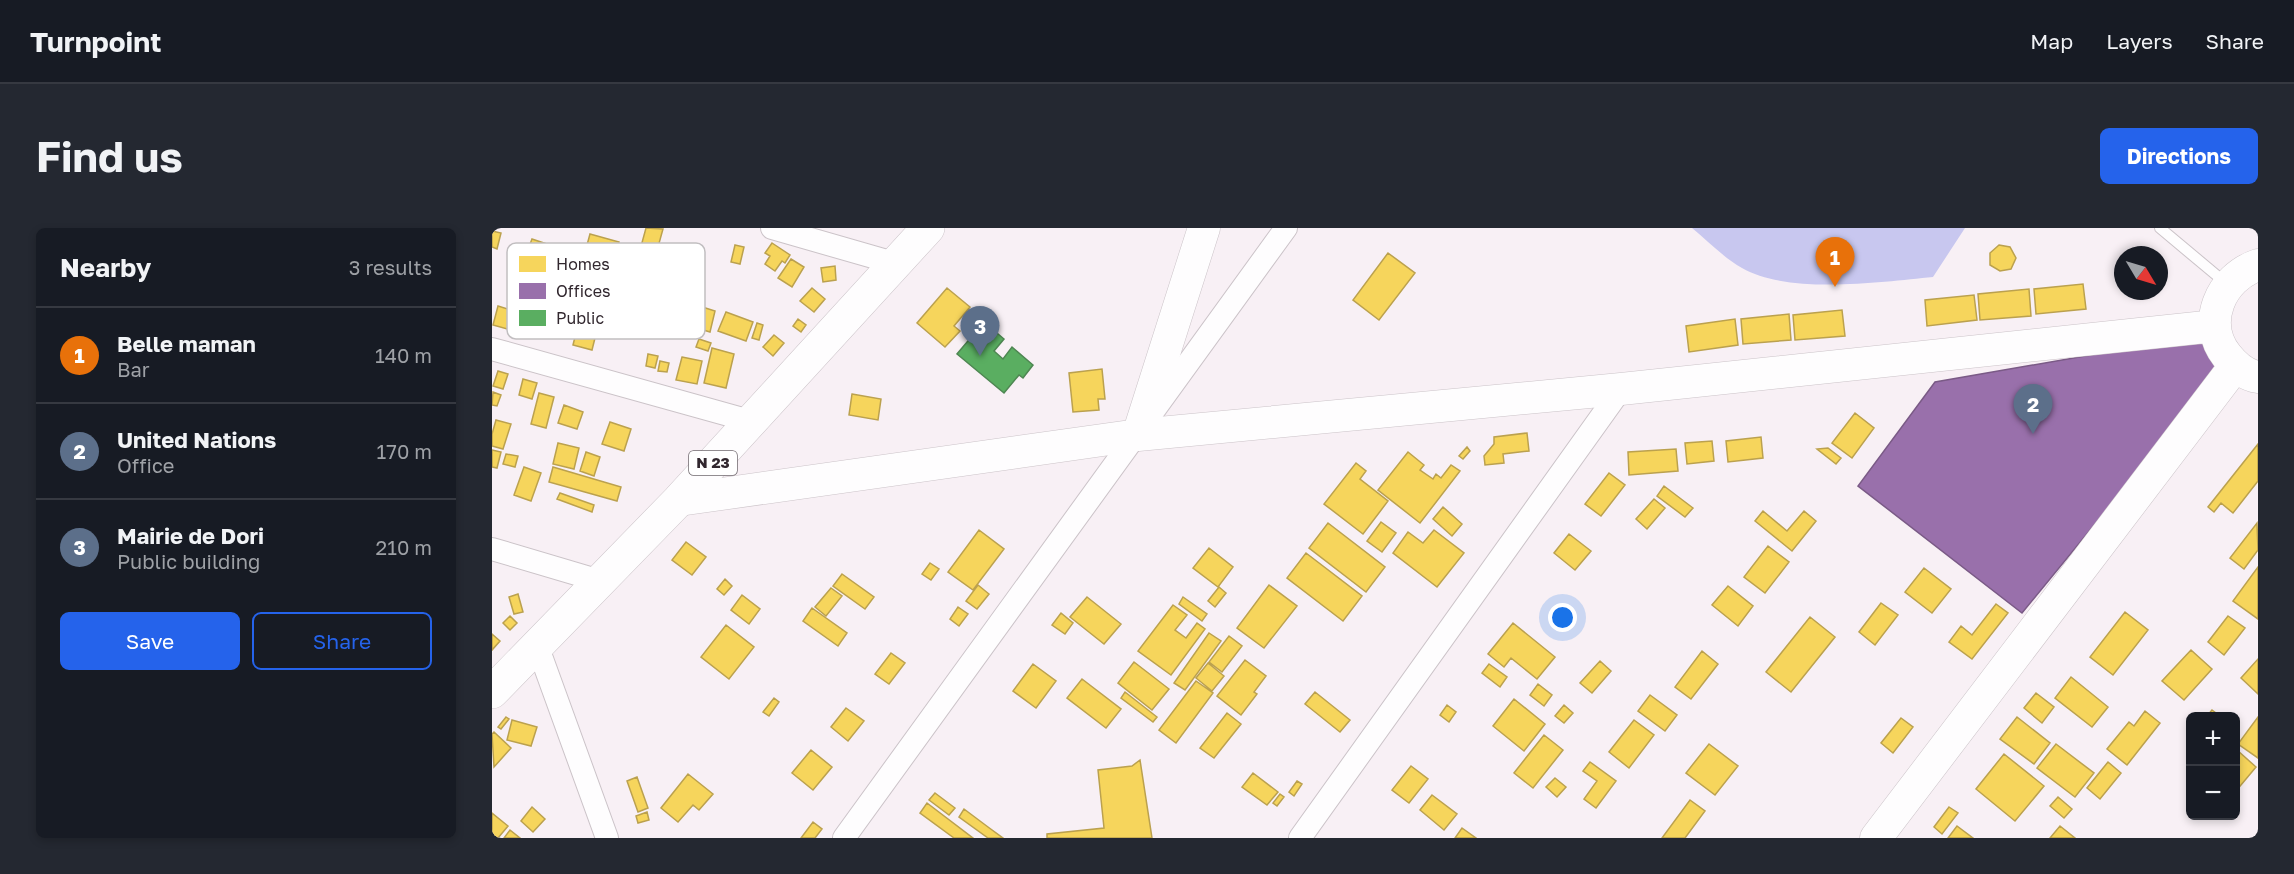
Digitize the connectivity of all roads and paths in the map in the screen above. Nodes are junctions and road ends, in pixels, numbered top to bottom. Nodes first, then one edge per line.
1 (772, 228) edge
2 (927, 228) edge
3 (1204, 228) edge
4 (1286, 228) edge
5 (2160, 228) edge
6 (894, 263) junction
7 (2258, 265) edge
8 (2228, 284) junction
9 (2215, 326) junction
10 (492, 349) edge
11 (2246, 372) edge
12 (1622, 389) junction
13 (750, 421) junction
14 (1138, 435) junction
15 (679, 500) junction
16 (492, 549) edge
17 (600, 581) junction
18 (537, 645) junction
19 (492, 692) edge
20 (607, 838) edge
21 (844, 838) edge
22 (1300, 838) edge
23 (1876, 838) edge

1 - 6 street
2 - 6 main road, N 23
3 - 14 main road
4 - 14 street
5 - 8 lane
6 - 13 main road, N 23
7 - 8 main road
8 - 9 main road
9 - 11 main road
9 - 12 main road
10 - 13 street
11 - 23 main road
12 - 14 main road
12 - 22 street
13 - 15 main road, N 23
14 - 15 main road
14 - 21 street
15 - 17 main road, N 23
16 - 17 street
17 - 18 main road, N 23
18 - 19 main road, N 23
18 - 20 street

